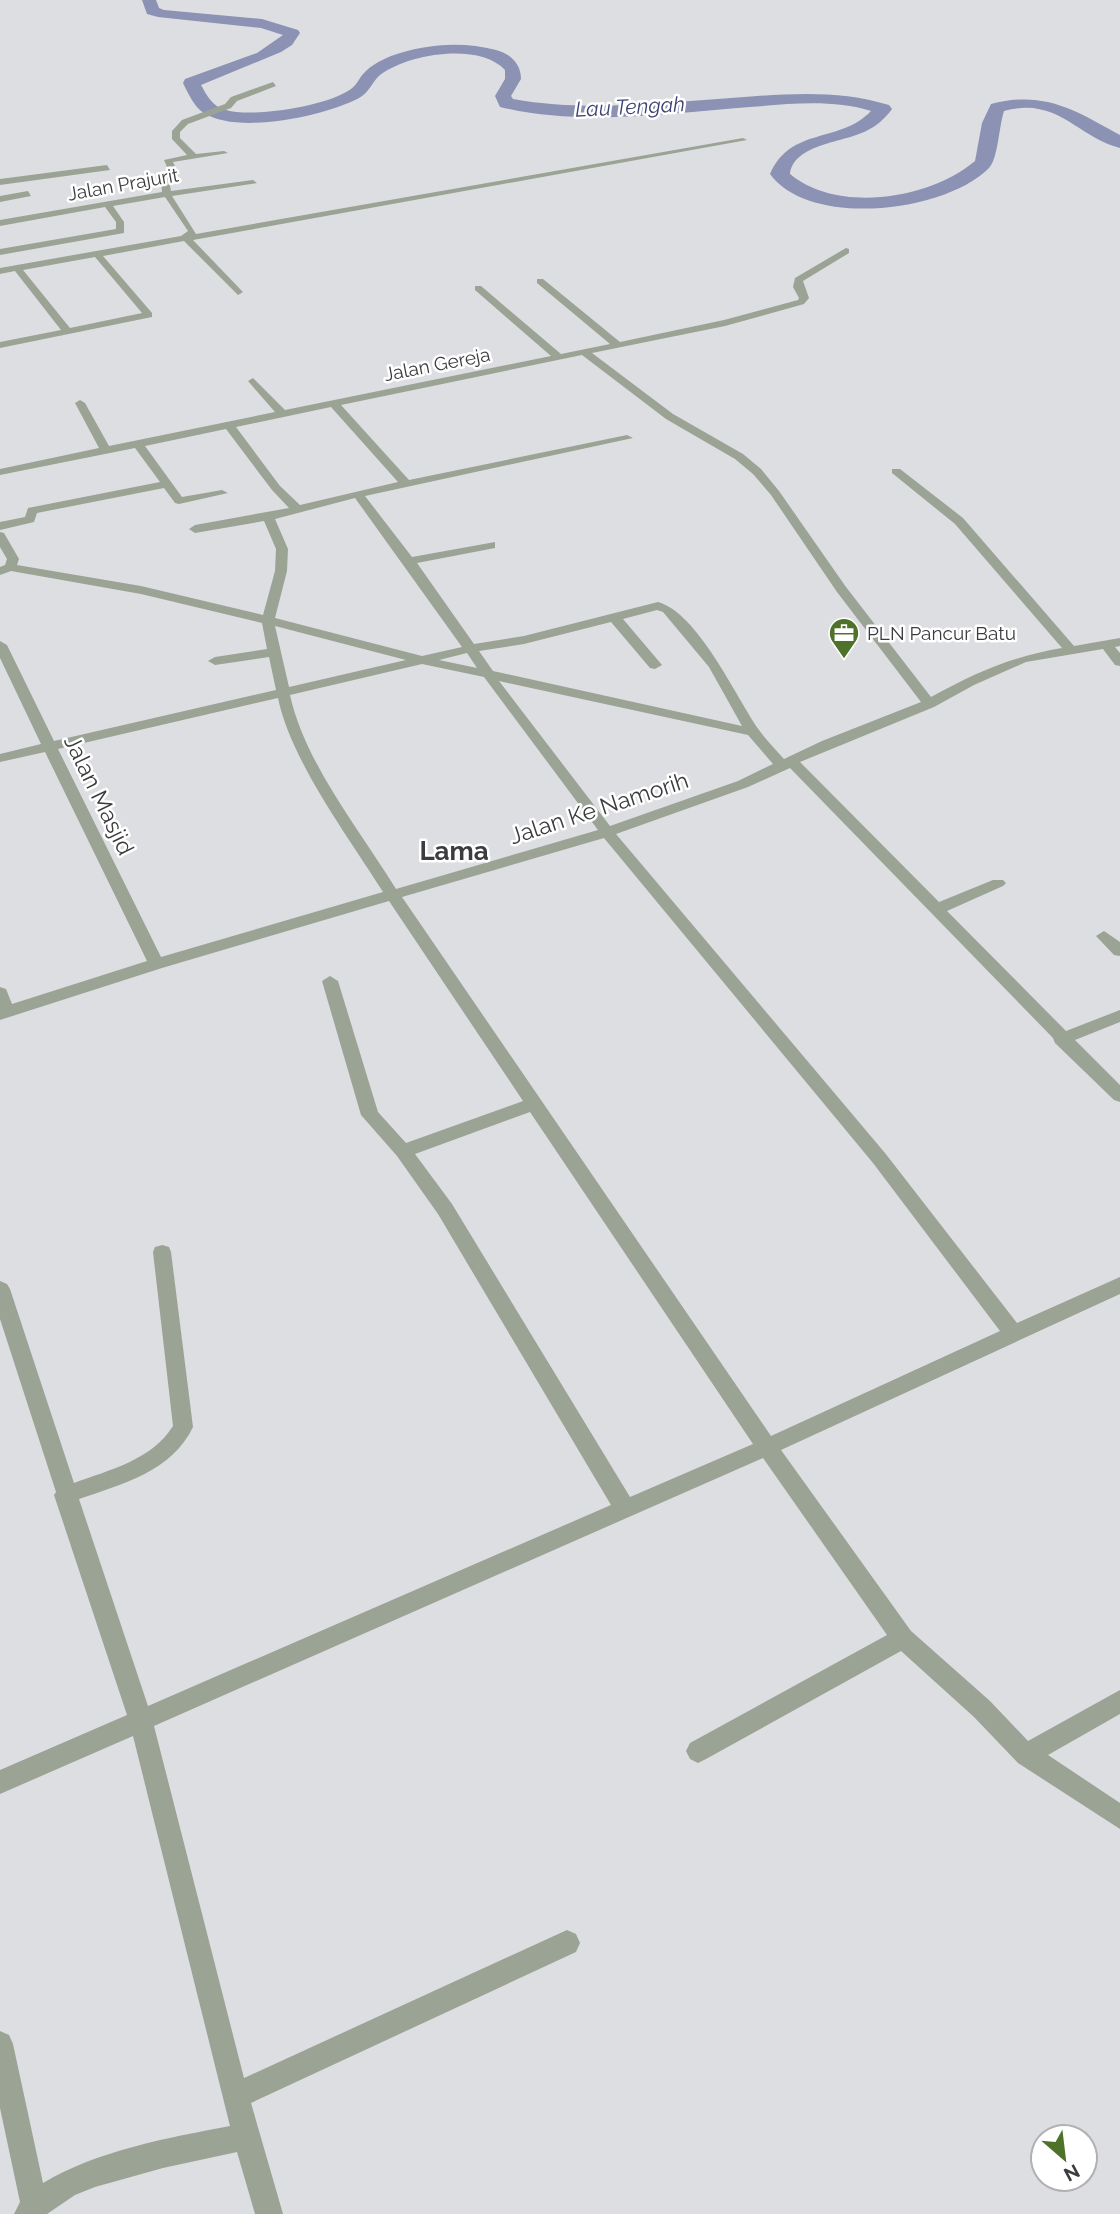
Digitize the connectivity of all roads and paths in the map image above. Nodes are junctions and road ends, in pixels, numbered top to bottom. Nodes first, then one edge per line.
1 (273, 83) dead end
2 (743, 140) dead end
3 (224, 153) dead end
4 (194, 157) junction
5 (107, 167) dead end
6 (0, 182) edge
7 (253, 183) dead end
8 (28, 194) dead end
9 (167, 194) junction
10 (0, 199) edge
11 (108, 205) junction
12 (0, 223) edge
13 (185, 237) junction
14 (846, 251) dead end
15 (0, 252) edge
16 (96, 253) junction
17 (17, 268) junction
18 (0, 271) edge
19 (540, 281) dead end
20 (478, 288) dead end
21 (238, 292) dead end
22 (68, 332) junction
23 (0, 345) edge
24 (618, 345) junction
25 (584, 352) junction
26 (559, 357) junction
27 (253, 381) dead end
28 (80, 403) dead end
29 (333, 403) junction
30 (282, 414) junction
31 (229, 425) junction
32 (626, 438) dead end
33 (138, 444) junction
34 (106, 451) junction
35 (896, 471) dead end
36 (0, 472) edge
37 (169, 484) junction
38 (406, 484) junction
39 (222, 493) dead end
40 (358, 494) junction
41 (296, 508) junction
42 (268, 517) junction
43 (0, 526) edge
44 (195, 529) dead end
45 (0, 536) edge
46 (491, 545) dead end
47 (409, 561) junction
48 (5, 569) edge
49 (615, 618) junction
50 (268, 621) junction
51 (1113, 644) edge
52 (0, 645) edge
53 (469, 649) junction
54 (273, 652) junction
55 (1072, 652) junction
56 (422, 660) junction
57 (215, 662) dead end
58 (1120, 662) edge
59 (654, 665) dead end
60 (487, 674) junction
61 (284, 691) junction
62 (929, 704) junction
63 (754, 732) junction
64 (50, 745) junction
65 (0, 758) edge
66 (788, 765) junction
67 (607, 832) junction
68 (998, 883) dead end
69 (393, 895) junction
70 (935, 910) junction
71 (1104, 936) dead end
72 (1120, 951) edge
73 (156, 964) junction
74 (330, 981) dead end
75 (0, 993) edge
76 (4, 1013) edge
77 (1120, 1016) edge
78 (1061, 1038) junction
79 (1120, 1097) edge
80 (534, 1104) junction
81 (403, 1151) junction
82 (162, 1252) dead end
83 (1120, 1285) edge
84 (0, 1289) edge
85 (1014, 1334) junction
86 (767, 1447) junction
87 (65, 1495) junction
88 (624, 1507) junction
89 (903, 1638) junction
90 (1120, 1701) edge
91 (141, 1721) junction
92 (698, 1751) dead end
93 (1026, 1755) junction
94 (0, 1782) edge
95 (1120, 1817) edge
96 (567, 1943) dead end
97 (0, 2044) edge
98 (235, 2096) junction
99 (247, 2137) junction
100 (31, 2209) edge
101 (269, 2214) edge

1 - 4 street
2 - 13 street
3 - 4 street
4 - 9 street
5 - 6 street
7 - 9 street, Jalan Prajurit
8 - 10 street
9 - 11 street, Jalan Prajurit
9 - 13 street
11 - 12 street, Jalan Prajurit
11 - 15 street
13 - 16 street
13 - 21 street
14 - 24 street, Jalan Gereja
16 - 17 street
16 - 22 street
17 - 18 street
17 - 22 street
19 - 24 street
20 - 26 street
22 - 23 street
24 - 25 street, Jalan Gereja
25 - 26 street, Jalan Gereja
25 - 62 street
26 - 29 street, Jalan Gereja
27 - 30 street
28 - 34 street
29 - 30 street, Jalan Gereja
29 - 38 street
30 - 31 street, Jalan Gereja
31 - 33 street, Jalan Gereja
31 - 41 street
32 - 38 street
33 - 34 street, Jalan Gereja
33 - 37 street
34 - 36 street, Jalan Gereja
35 - 55 street
37 - 39 street
37 - 43 street
38 - 40 street
40 - 41 street
40 - 47 street
41 - 42 street
42 - 44 street
42 - 50 street
45 - 48 street
46 - 47 street
47 - 53 street
48 - 50 street
49 - 53 street
49 - 59 street
49 - 63 street
50 - 54 street
50 - 56 street
51 - 55 street, Jalan Ke Namorih
51 - 58 street
52 - 64 street, Jalan Masjid
53 - 56 street
53 - 60 street
54 - 57 street
54 - 61 street
55 - 62 street, Jalan Ke Namorih
56 - 60 street
56 - 61 street
60 - 63 street
60 - 67 street
61 - 64 street
61 - 69 street
62 - 66 street, Jalan Ke Namorih
63 - 66 street
64 - 65 street
64 - 73 street, Jalan Masjid
66 - 67 street, Jalan Ke Namorih
66 - 70 street
67 - 69 street, Jalan Ke Namorih
67 - 85 street
68 - 70 street
69 - 73 street, Jalan Ke Namorih
69 - 80 street
70 - 78 street
71 - 72 street
73 - 76 street, Jalan Ke Namorih
74 - 81 street
75 - 76 street
77 - 78 street
78 - 79 street
80 - 81 street
80 - 86 street
81 - 88 street
82 - 87 street
83 - 85 street
84 - 87 street
85 - 86 street
86 - 88 street
86 - 89 street
87 - 91 street
88 - 91 street
89 - 92 street
89 - 93 street
90 - 93 street
91 - 94 street
91 - 98 street
93 - 95 street
96 - 98 street
97 - 100 street
98 - 99 street
99 - 100 street
99 - 101 street

